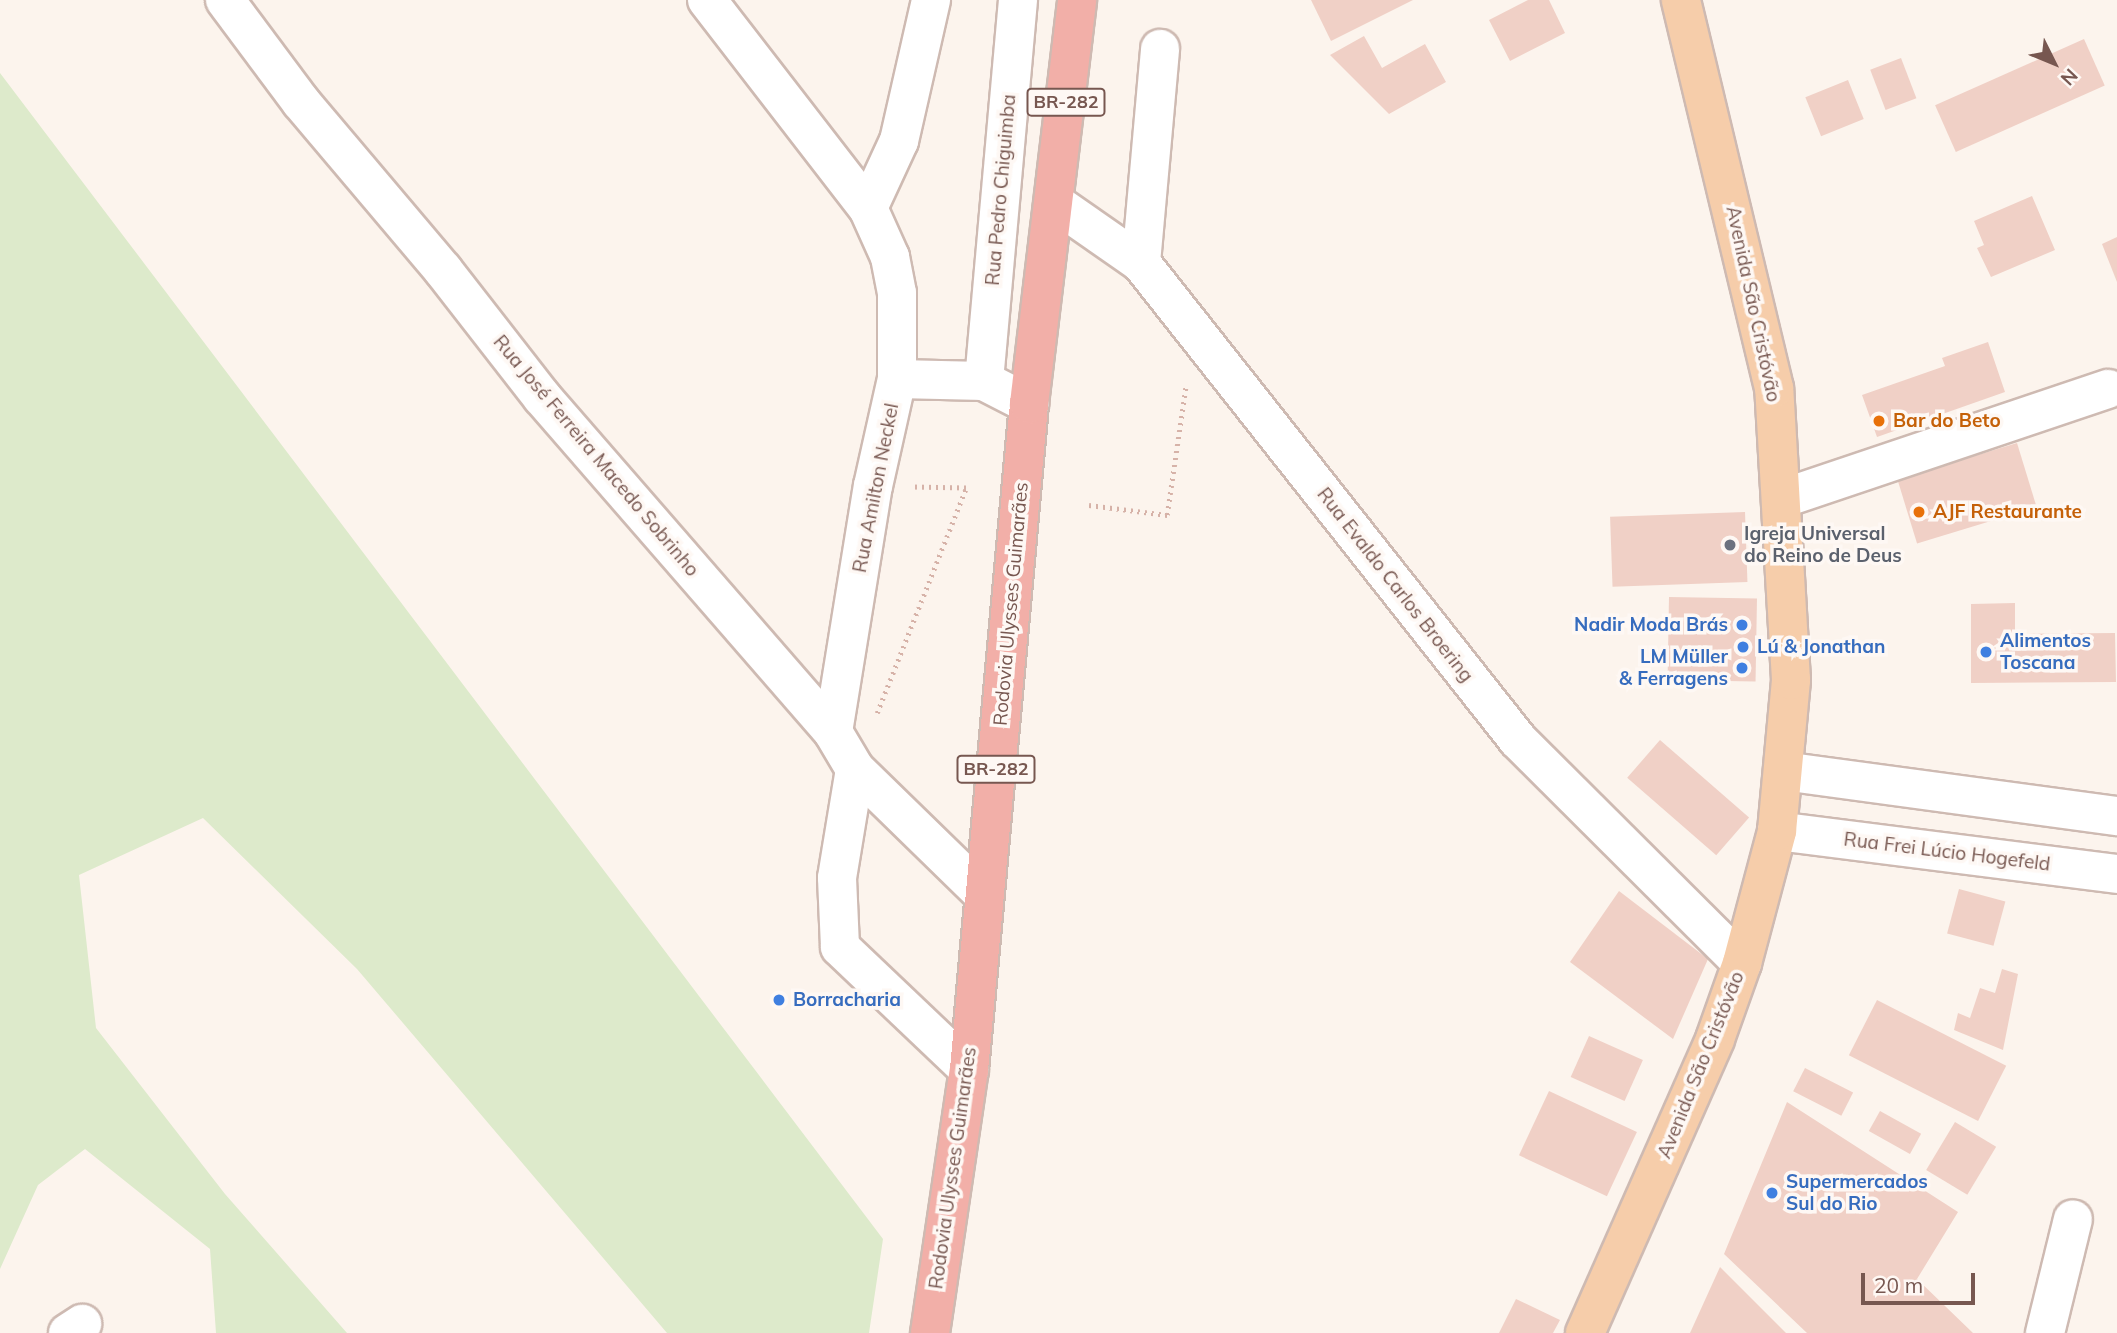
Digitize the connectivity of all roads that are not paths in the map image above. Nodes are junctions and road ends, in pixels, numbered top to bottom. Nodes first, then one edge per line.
1 (225, 0) edge
2 (707, 0) edge
3 (931, 0) edge
4 (1018, 0) edge
5 (1077, 0) edge
6 (1681, 0) edge
7 (1160, 50) dead end
8 (1055, 203) junction
9 (868, 208) junction
10 (1141, 263) junction
11 (897, 379) junction
12 (984, 381) junction
13 (2108, 389) dead end
14 (1029, 404) junction
15 (1784, 498) junction
16 (833, 732) junction
17 (855, 769) junction
18 (1783, 771) junction
19 (2117, 816) edge
20 (1777, 831) junction
21 (2117, 874) edge
22 (984, 895) junction
23 (1742, 963) junction
24 (969, 1070) junction
25 (2073, 1219) dead end
26 (930, 1333) edge
27 (1585, 1333) edge
28 (2045, 1333) edge

1 - 16 street, Rua José Ferreira Macedo Sobrinho
2 - 9 street
3 - 9 street
4 - 12 street, Rua Pedro Chiguimba
5 - 8 highway, Rodovia Ulysses Guimarães / BR-282
6 - 15 main road, Avenida São Cristóvão
7 - 10 street
8 - 10 street, Rua Evaldo Carlos Broering
8 - 14 highway, Rodovia Ulysses Guimarães / BR-282
9 - 11 street
10 - 23 street, Rua Evaldo Carlos Broering
11 - 12 street, Rua Amilton Neckel
11 - 16 street, Rua Amilton Neckel
12 - 14 street, Rua Amilton Neckel
13 - 15 street
14 - 22 highway, Rodovia Ulysses Guimarães / BR-282
15 - 18 main road, Avenida São Cristóvão
16 - 17 street, Rua José Ferreira Macedo Sobrinho
17 - 22 street, Rua José Ferreira Macedo Sobrinho
17 - 24 street
18 - 19 street
18 - 20 main road, Avenida São Cristóvão
20 - 21 street, Rua Frei Lúcio Hogefeld
20 - 23 main road, Avenida São Cristóvão
22 - 24 highway, Rodovia Ulysses Guimarães / BR-282
23 - 27 main road, Avenida São Cristóvão
24 - 26 highway, Rodovia Ulysses Guimarães / BR-282
25 - 28 street

